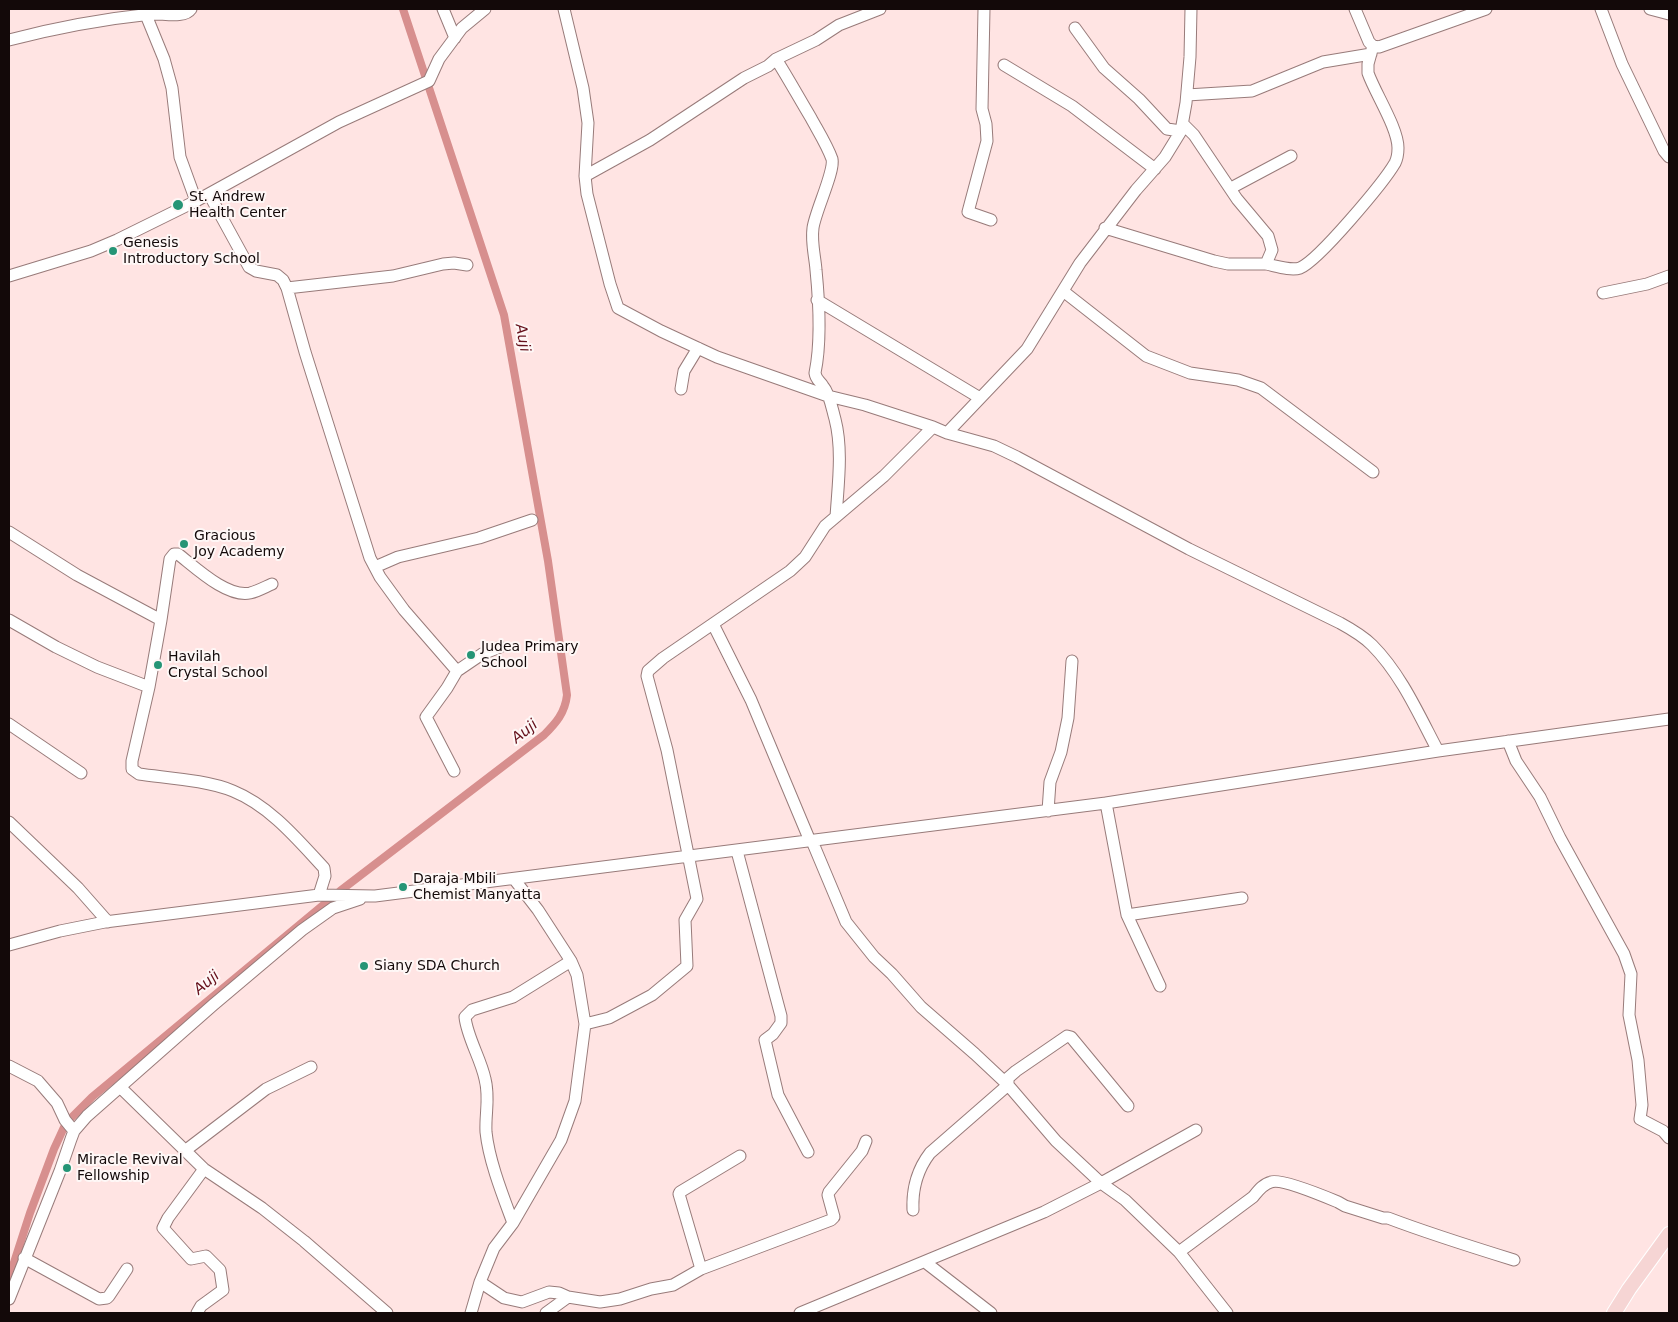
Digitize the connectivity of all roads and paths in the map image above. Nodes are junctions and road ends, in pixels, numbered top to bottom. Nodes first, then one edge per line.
1 (191, 9) edge
2 (443, 9) edge
3 (485, 9) edge
4 (564, 9) edge
5 (880, 9) edge
6 (984, 9) edge
7 (1191, 9) edge
8 (1355, 9) edge
9 (1486, 9) edge
10 (1601, 9) edge
11 (1650, 9) edge
12 (1669, 14) edge
13 (146, 15) junction
14 (1075, 28) dead end
15 (455, 38) junction
16 (9, 40) edge
17 (1372, 50) junction
18 (776, 59) junction
19 (1004, 65) dead end
20 (1186, 96) junction
21 (1182, 128) junction
22 (1291, 156) dead end
23 (1669, 157) edge
24 (1154, 169) junction
25 (585, 176) junction
26 (1231, 188) junction
27 (209, 194) junction
28 (196, 201) junction
29 (991, 220) dead end
30 (1105, 228) junction
31 (1266, 264) junction
32 (467, 265) dead end
33 (9, 276) edge
34 (1669, 276) edge
35 (287, 288) junction
36 (1062, 291) junction
37 (1603, 293) dead end
38 (817, 300) junction
39 (698, 348) junction
40 (681, 389) dead end
41 (828, 396) junction
42 (980, 398) junction
43 (933, 427) junction
44 (947, 432) junction
45 (1373, 472) dead end
46 (836, 517) junction
47 (532, 520) dead end
48 (9, 532) edge
49 (375, 567) junction
50 (272, 584) dead end
51 (9, 620) edge
52 (161, 620) junction
53 (713, 624) junction
54 (500, 647) dead end
55 (1072, 661) dead end
56 (457, 671) junction
57 (149, 687) junction
58 (1669, 720) edge
59 (9, 724) edge
60 (1508, 741) junction
61 (1438, 751) junction
62 (454, 771) dead end
63 (81, 773) dead end
64 (1106, 803) junction
65 (1048, 811) junction
66 (9, 822) edge
67 (811, 841) junction
68 (737, 850) junction
69 (688, 857) junction
70 (514, 879) junction
71 (321, 895) junction
72 (366, 896) junction
73 (1242, 898) dead end
74 (1127, 914) junction
75 (108, 922) junction
76 (9, 945) edge
77 (571, 961) junction
78 (1160, 986) dead end
79 (585, 1024) junction
80 (9, 1066) edge
81 (311, 1067) dead end
82 (1008, 1085) junction
83 (120, 1087) junction
84 (1128, 1106) dead end
85 (70, 1126) junction
86 (1196, 1130) dead end
87 (1669, 1138) edge
88 (866, 1141) dead end
89 (186, 1150) junction
90 (808, 1152) dead end
91 (740, 1156) dead end
92 (204, 1168) junction
93 (1101, 1183) junction
94 (913, 1210) dead end
95 (512, 1223) junction
96 (1669, 1234) edge
97 (1179, 1252) junction
98 (24, 1258) junction
99 (1514, 1260) dead end
100 (925, 1262) junction
101 (127, 1269) dead end
102 (701, 1269) junction
103 (480, 1282) junction
104 (568, 1296) junction
105 (9, 1299) edge
106 (197, 1313) edge
107 (387, 1313) edge
108 (471, 1313) edge
109 (546, 1313) edge
110 (800, 1313) edge
111 (991, 1313) edge
112 (1227, 1313) edge
113 (1614, 1313) edge

1 - 13 street
2 - 15 street
3 - 15 street
4 - 25 street
5 - 18 street
6 - 29 street
7 - 20 street
8 - 17 street
9 - 17 street
10 - 23 street
11 - 12 street
13 - 16 street
13 - 28 street
14 - 21 street
15 - 27 street
17 - 20 street
17 - 31 street
18 - 25 street
18 - 38 street
19 - 24 street
20 - 21 street
21 - 24 street
21 - 26 street
22 - 26 street
24 - 30 street
25 - 39 street
26 - 31 street
27 - 28 street
27 - 35 street
28 - 33 street
30 - 31 street
30 - 36 street
32 - 35 street
34 - 37 street
35 - 49 street
36 - 42 street
36 - 45 street
38 - 41 street
38 - 42 street
39 - 40 street
39 - 41 street
41 - 43 street
41 - 46 street
42 - 44 street
43 - 44 street
43 - 46 street
44 - 61 street
46 - 53 street
47 - 49 street
48 - 52 street
49 - 56 street
50 - 52 street
51 - 57 street
52 - 57 street
53 - 67 street
53 - 69 street
54 - 56 street
55 - 65 street
56 - 62 street
57 - 71 street
58 - 60 street
59 - 63 street
60 - 61 street
60 - 87 street
61 - 64 street
64 - 65 street
64 - 74 street
65 - 67 street
66 - 75 street
67 - 68 street
67 - 82 street
68 - 69 street
68 - 90 street
69 - 70 street
69 - 79 street
70 - 72 street
70 - 77 street
71 - 72 street
71 - 75 street
72 - 83 street
73 - 74 street
74 - 78 street
75 - 76 street
77 - 79 street
77 - 95 street
79 - 95 street
80 - 85 street
81 - 89 street
82 - 84 street
82 - 93 street
82 - 94 street
83 - 85 street
83 - 89 street
85 - 98 street
86 - 93 street
88 - 102 street
89 - 92 street
91 - 102 street
92 - 106 street
92 - 107 street
93 - 97 street
93 - 100 street
95 - 103 street
96 - 113 main road
97 - 99 street
97 - 112 street
98 - 101 street
98 - 105 street
100 - 110 street
100 - 111 street
102 - 104 street
103 - 104 street
103 - 108 street
104 - 109 street

